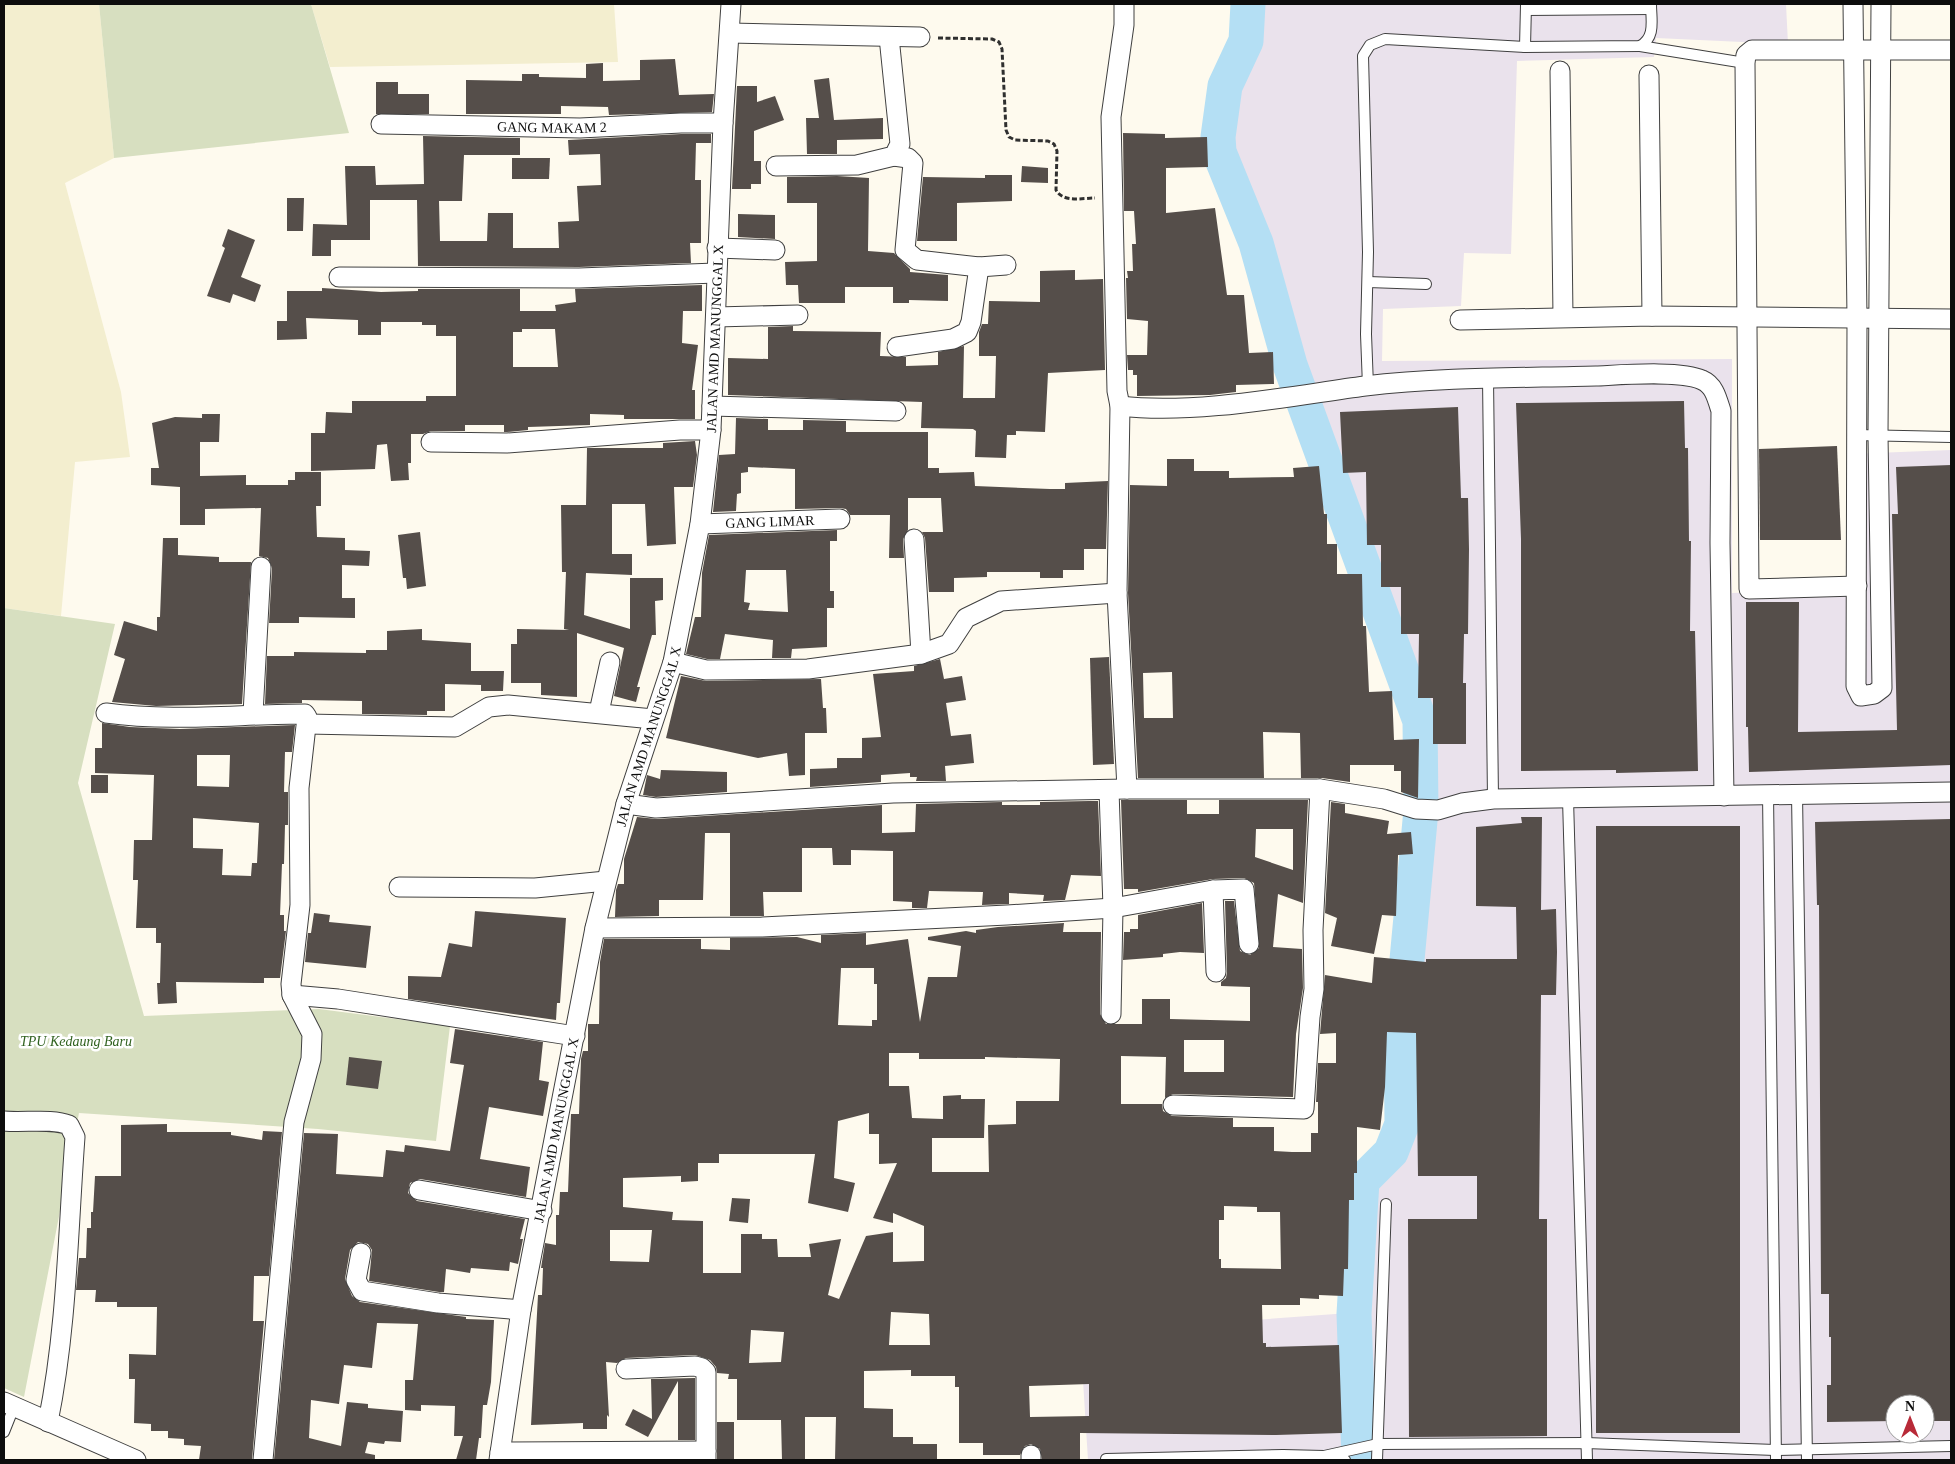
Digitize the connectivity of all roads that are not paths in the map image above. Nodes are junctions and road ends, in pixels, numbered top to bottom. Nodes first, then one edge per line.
1 (731, 4) edge
2 (1124, 4) edge
3 (1853, 4) edge
4 (1881, 4) edge
5 (1651, 6) edge
6 (1526, 7) edge
7 (730, 32) junction
8 (889, 37) junction
9 (920, 37) road end
10 (1640, 46) junction
11 (1525, 47) junction
12 (1854, 50) junction
13 (1880, 50) junction
14 (1951, 50) edge
15 (1745, 63) junction
16 (1560, 71) dead end
17 (1649, 75) dead end
18 (723, 123) junction
19 (381, 124) dead end
20 (894, 156) junction
21 (776, 166) dead end
22 (717, 248) junction
23 (775, 250) dead end
24 (1006, 265) dead end
25 (979, 267) junction
26 (716, 273) junction
27 (339, 277) dead end
28 (1368, 282) junction
29 (1426, 284) dead end
30 (798, 315) dead end
31 (1652, 316) junction
32 (1746, 316) junction
33 (716, 318) junction
34 (1563, 318) junction
35 (1857, 318) junction
36 (1879, 319) junction
37 (1951, 319) edge
38 (1460, 320) dead end
39 (897, 347) dead end
40 (1488, 378) junction
41 (1368, 386) junction
42 (712, 406) junction
43 (1120, 406) junction
44 (896, 412) dead end
45 (711, 430) junction
46 (1856, 435) junction
47 (1878, 435) junction
48 (1951, 437) edge
49 (432, 442) dead end
50 (840, 519) dead end
51 (700, 524) junction
52 (914, 538) dead end
53 (261, 567) dead end
54 (1857, 586) junction
55 (1117, 592) junction
56 (921, 654) junction
57 (610, 662) dead end
58 (673, 662) junction
59 (599, 712) junction
60 (106, 713) dead end
61 (254, 714) junction
62 (653, 719) junction
63 (307, 724) junction
64 (1118, 789) junction
65 (1320, 789) junction
66 (1951, 792) edge
67 (1768, 793) junction
68 (1797, 794) junction
69 (1724, 796) junction
70 (1493, 799) junction
71 (1568, 799) junction
72 (626, 804) junction
73 (606, 881) junction
74 (399, 887) dead end
75 (1213, 890) junction
76 (1113, 908) junction
77 (595, 928) junction
78 (1249, 944) dead end
79 (1216, 972) dead end
80 (292, 995) junction
81 (1111, 1014) dead end
82 (575, 1036) junction
83 (1173, 1105) dead end
84 (4, 1121) edge
85 (419, 1190) dead end
86 (1386, 1204) dead end
87 (542, 1211) junction
88 (361, 1253) dead end
89 (522, 1310) junction
90 (626, 1369) dead end
91 (9, 1404) edge
92 (48, 1422) junction
93 (4, 1432) edge
94 (1586, 1443) junction
95 (1378, 1444) junction
96 (1951, 1446) edge
97 (1775, 1455) edge
98 (1807, 1455) edge
99 (500, 1456) edge
100 (706, 1456) edge
101 (1324, 1456) junction
102 (125, 1458) edge
103 (1173, 1458) edge
104 (1106, 1459) edge
105 (263, 1460) edge
106 (1345, 1460) edge
107 (1377, 1460) edge
108 (1586, 1460) edge

1 - 7 street, JALAN AMD MANUNGGAL X
2 - 43 street
3 - 12 street
4 - 13 street
5 - 6 lane
5 - 10 lane
6 - 11 lane
7 - 8 street
7 - 18 street, JALAN AMD MANUNGGAL X
8 - 9 street
8 - 20 street
10 - 11 lane
10 - 15 lane
11 - 28 lane
12 - 13 street
12 - 15 street
12 - 35 street
13 - 14 street
13 - 36 street
15 - 32 street
16 - 34 street
17 - 31 street
18 - 19 street, GANG MAKAM 2
18 - 22 street, JALAN AMD MANUNGGAL X
20 - 21 street
20 - 25 street
22 - 23 street
22 - 26 street, JALAN AMD MANUNGGAL X
24 - 25 street
25 - 39 street
26 - 27 street
26 - 33 street, JALAN AMD MANUNGGAL X
28 - 29 lane
28 - 41 lane
30 - 33 street
31 - 32 street
31 - 34 street
32 - 35 street
32 - 54 street
33 - 42 street, JALAN AMD MANUNGGAL X
34 - 38 street
35 - 36 street
35 - 46 street
36 - 37 street
36 - 47 street
40 - 41 street
40 - 69 street
40 - 70 lane
41 - 43 street
42 - 44 street
42 - 45 street, JALAN AMD MANUNGGAL X
43 - 55 street
45 - 49 street
45 - 51 street, JALAN AMD MANUNGGAL X
46 - 47 lane
46 - 54 street
47 - 48 lane
47 - 54 street
50 - 51 street, GANG LIMAR
51 - 58 street, JALAN AMD MANUNGGAL X
52 - 56 street
53 - 61 street
55 - 56 street
55 - 64 street
56 - 58 street
57 - 59 street
58 - 62 street, JALAN AMD MANUNGGAL X
59 - 62 street
59 - 63 street
60 - 61 street
61 - 63 street
62 - 72 street, JALAN AMD MANUNGGAL X
63 - 80 street
64 - 65 street
64 - 72 street
64 - 76 street
65 - 70 street
65 - 83 street
66 - 68 street
67 - 68 street
67 - 69 street
67 - 97 lane
68 - 98 lane
69 - 71 street
70 - 71 street
71 - 94 lane
72 - 73 street, JALAN AMD MANUNGGAL X
73 - 74 street
73 - 77 street, JALAN AMD MANUNGGAL X
75 - 76 street
75 - 78 street
75 - 79 street
76 - 77 street
76 - 81 street
77 - 82 street, JALAN AMD MANUNGGAL X
80 - 82 street
80 - 105 street
82 - 87 street, JALAN AMD MANUNGGAL X
84 - 92 street
85 - 87 street
86 - 95 lane
87 - 89 street, JALAN AMD MANUNGGAL X
88 - 89 street
89 - 99 street, JALAN AMD MANUNGGAL X
90 - 100 street
91 - 92 street
91 - 93 lane
92 - 102 street
94 - 95 lane
94 - 97 lane
94 - 108 lane
95 - 101 lane
95 - 107 lane
96 - 98 lane
97 - 98 lane
99 - 100 street
101 - 103 lane
101 - 106 lane
103 - 104 lane

